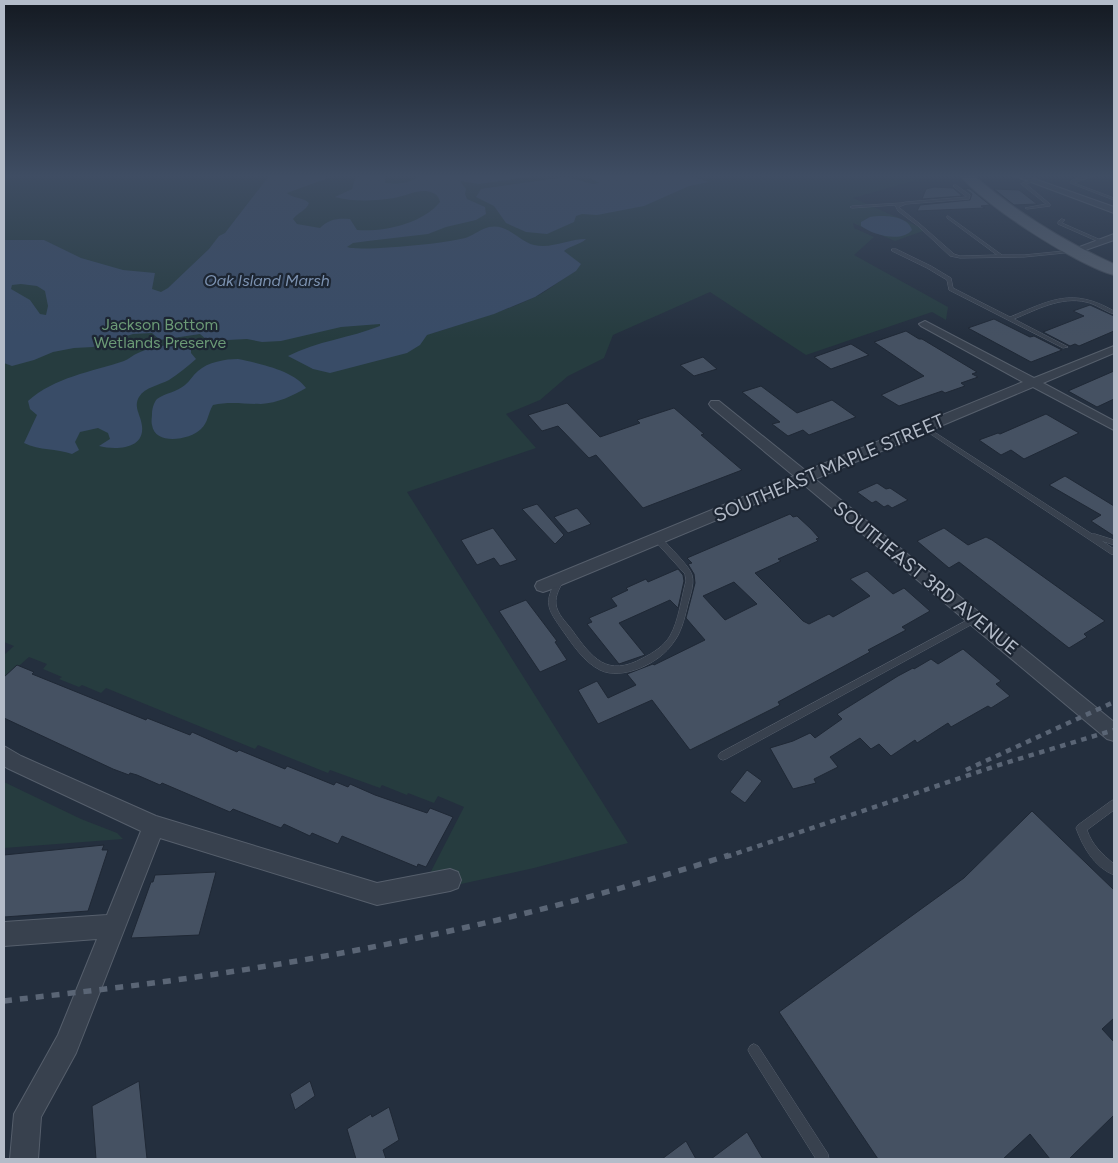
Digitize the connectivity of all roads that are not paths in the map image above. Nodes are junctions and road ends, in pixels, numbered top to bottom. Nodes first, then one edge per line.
1 (925, 230) edge
2 (966, 230) edge
3 (1039, 230) edge
4 (1075, 230) edge
5 (1114, 237) edge
6 (1101, 241) junction
7 (894, 250) dead end
8 (1074, 251) junction
9 (1002, 257) junction
10 (1114, 270) edge
11 (1114, 313) edge
12 (1010, 319) junction
13 (925, 324) dead end
14 (1065, 347) dead end
15 (1114, 349) edge
16 (1034, 383) junction
17 (714, 404) dead end
18 (1114, 426) edge
19 (925, 428) junction
20 (805, 479) junction
21 (1075, 527) junction
22 (658, 539) junction
23 (1114, 542) edge
24 (1114, 552) edge
25 (561, 579) junction
26 (543, 586) dead end
27 (975, 619) junction
28 (1114, 734) edge
29 (4, 755) edge
30 (723, 756) dead end
31 (1114, 804) edge
32 (154, 826) junction
33 (1114, 870) edge
34 (450, 880) dead end
35 (113, 926) junction
36 (4, 934) edge
37 (754, 1050) dead end
38 (24, 1159) edge
39 (822, 1159) edge

1 - 9 lane
2 - 9 lane
3 - 8 main road
4 - 6 lane
5 - 6 street
6 - 8 street
7 - 12 lane
8 - 9 lane
8 - 10 main road
11 - 12 lane
12 - 14 lane
13 - 16 street
15 - 16 street, SOUTHEAST MAPLE STREET
16 - 18 street
16 - 19 street, SOUTHEAST MAPLE STREET
17 - 20 street, SOUTHEAST 3RD AVENUE
19 - 20 street, SOUTHEAST MAPLE STREET
19 - 21 lane
20 - 22 street, SOUTHEAST MAPLE STREET
20 - 27 street, SOUTHEAST 3RD AVENUE
21 - 23 lane
21 - 24 lane
22 - 25 street, SOUTHEAST MAPLE STREET
22 - 25 lane
25 - 26 street, SOUTHEAST MAPLE STREET
27 - 28 street, SOUTHEAST 3RD AVENUE
27 - 30 lane
29 - 32 street
31 - 33 lane
32 - 34 street
32 - 35 street
35 - 36 street
35 - 38 street
37 - 39 lane

